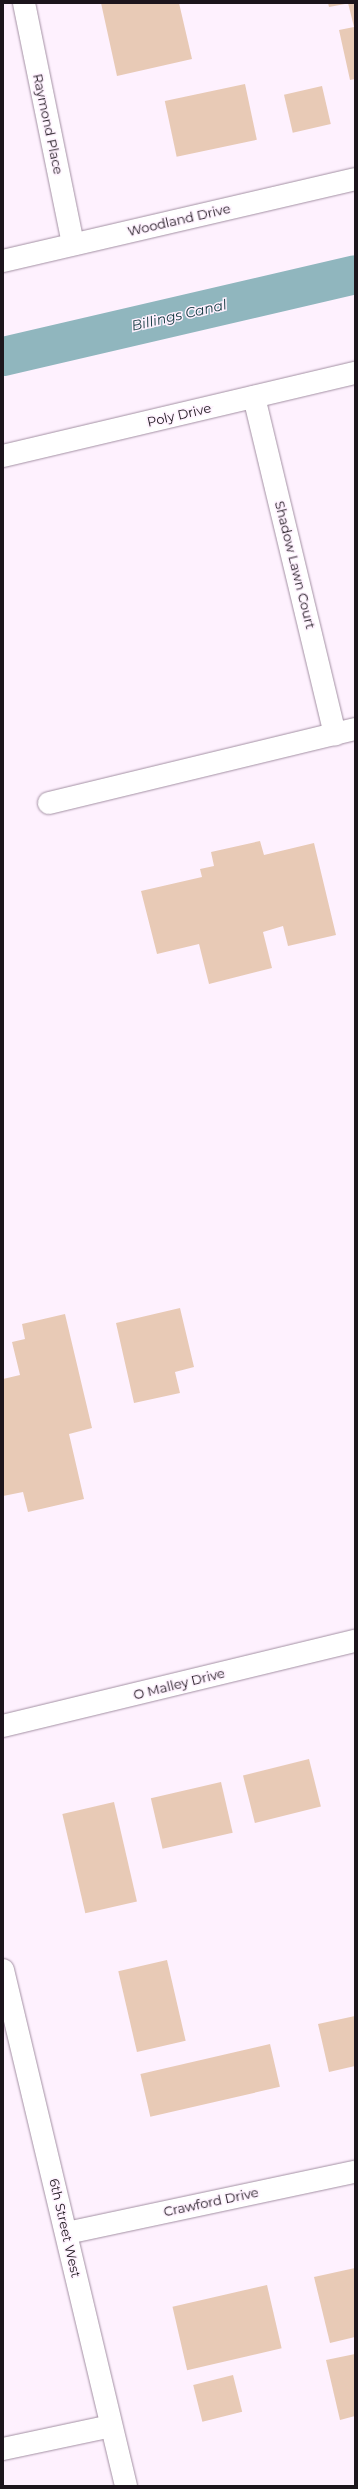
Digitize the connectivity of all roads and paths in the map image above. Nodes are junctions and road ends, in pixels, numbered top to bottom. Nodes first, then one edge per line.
1 (24, 3) edge
2 (355, 179) edge
3 (73, 244) junction
4 (3, 261) edge
5 (355, 373) edge
6 (254, 397) junction
7 (3, 456) edge
8 (345, 731) edge
9 (50, 804) dead end
10 (355, 1641) edge
11 (3, 1726) edge
12 (3, 1970) edge
13 (355, 2172) edge
14 (67, 2232) junction
15 (111, 2426) junction
16 (3, 2450) edge
17 (126, 2486) edge

1 - 3 street, Raymond Place
2 - 3 street, Woodland Drive
3 - 4 street, Woodland Drive
5 - 6 street, Poly Drive
6 - 7 street, Poly Drive
6 - 8 street, Shadow Lawn Court
8 - 9 street, Shadow Lawn Court
10 - 11 street, O Malley Drive
12 - 14 street, 6th Street West
13 - 14 street, Crawford Drive
14 - 15 street, 6th Street West
15 - 16 street
15 - 17 street, 6th Street West

